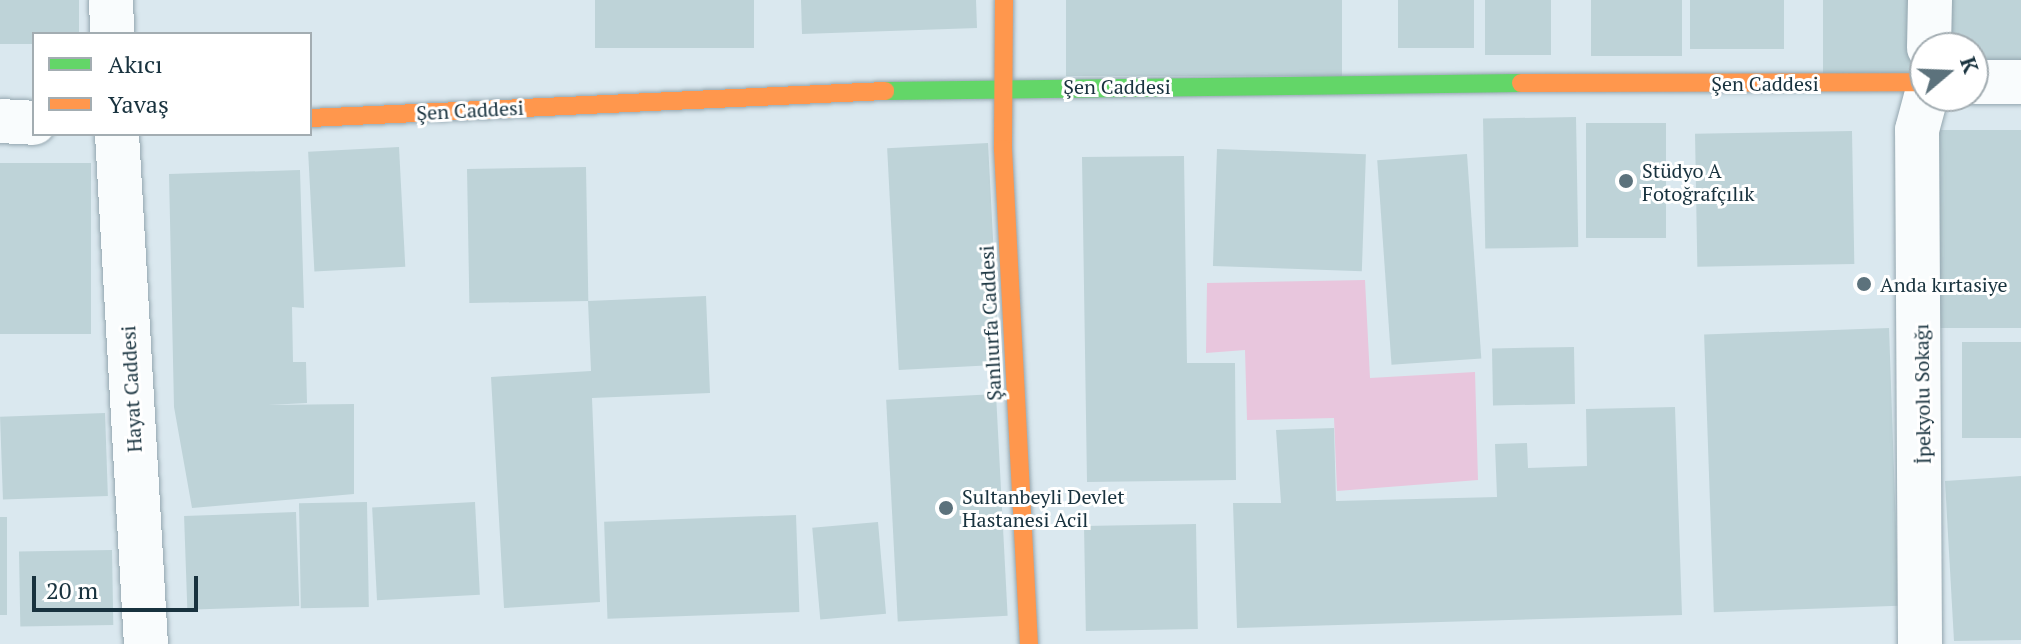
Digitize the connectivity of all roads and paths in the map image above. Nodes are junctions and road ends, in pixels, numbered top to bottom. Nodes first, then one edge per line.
1 (111, 0) edge
2 (1004, 0) edge
3 (1930, 0) edge
4 (112, 32) edge
5 (1929, 32) edge
6 (1909, 82) edge
7 (1989, 82) edge
8 (2021, 82) edge
9 (1004, 85) junction
10 (1922, 112) edge
11 (312, 118) edge
12 (0, 121) edge
13 (32, 123) edge
14 (117, 136) edge
15 (146, 644) edge
16 (1029, 644) edge
17 (1920, 644) edge

1 - 4 street
2 - 9 street, Şanlıurfa Caddesi
3 - 5 street
6 - 9 street, Şen Caddesi
7 - 8 street
9 - 11 street, Şen Caddesi
9 - 16 street, Şanlıurfa Caddesi
10 - 17 street, İpekyolu Sokağı
12 - 13 street
14 - 15 street, Hayat Caddesi

